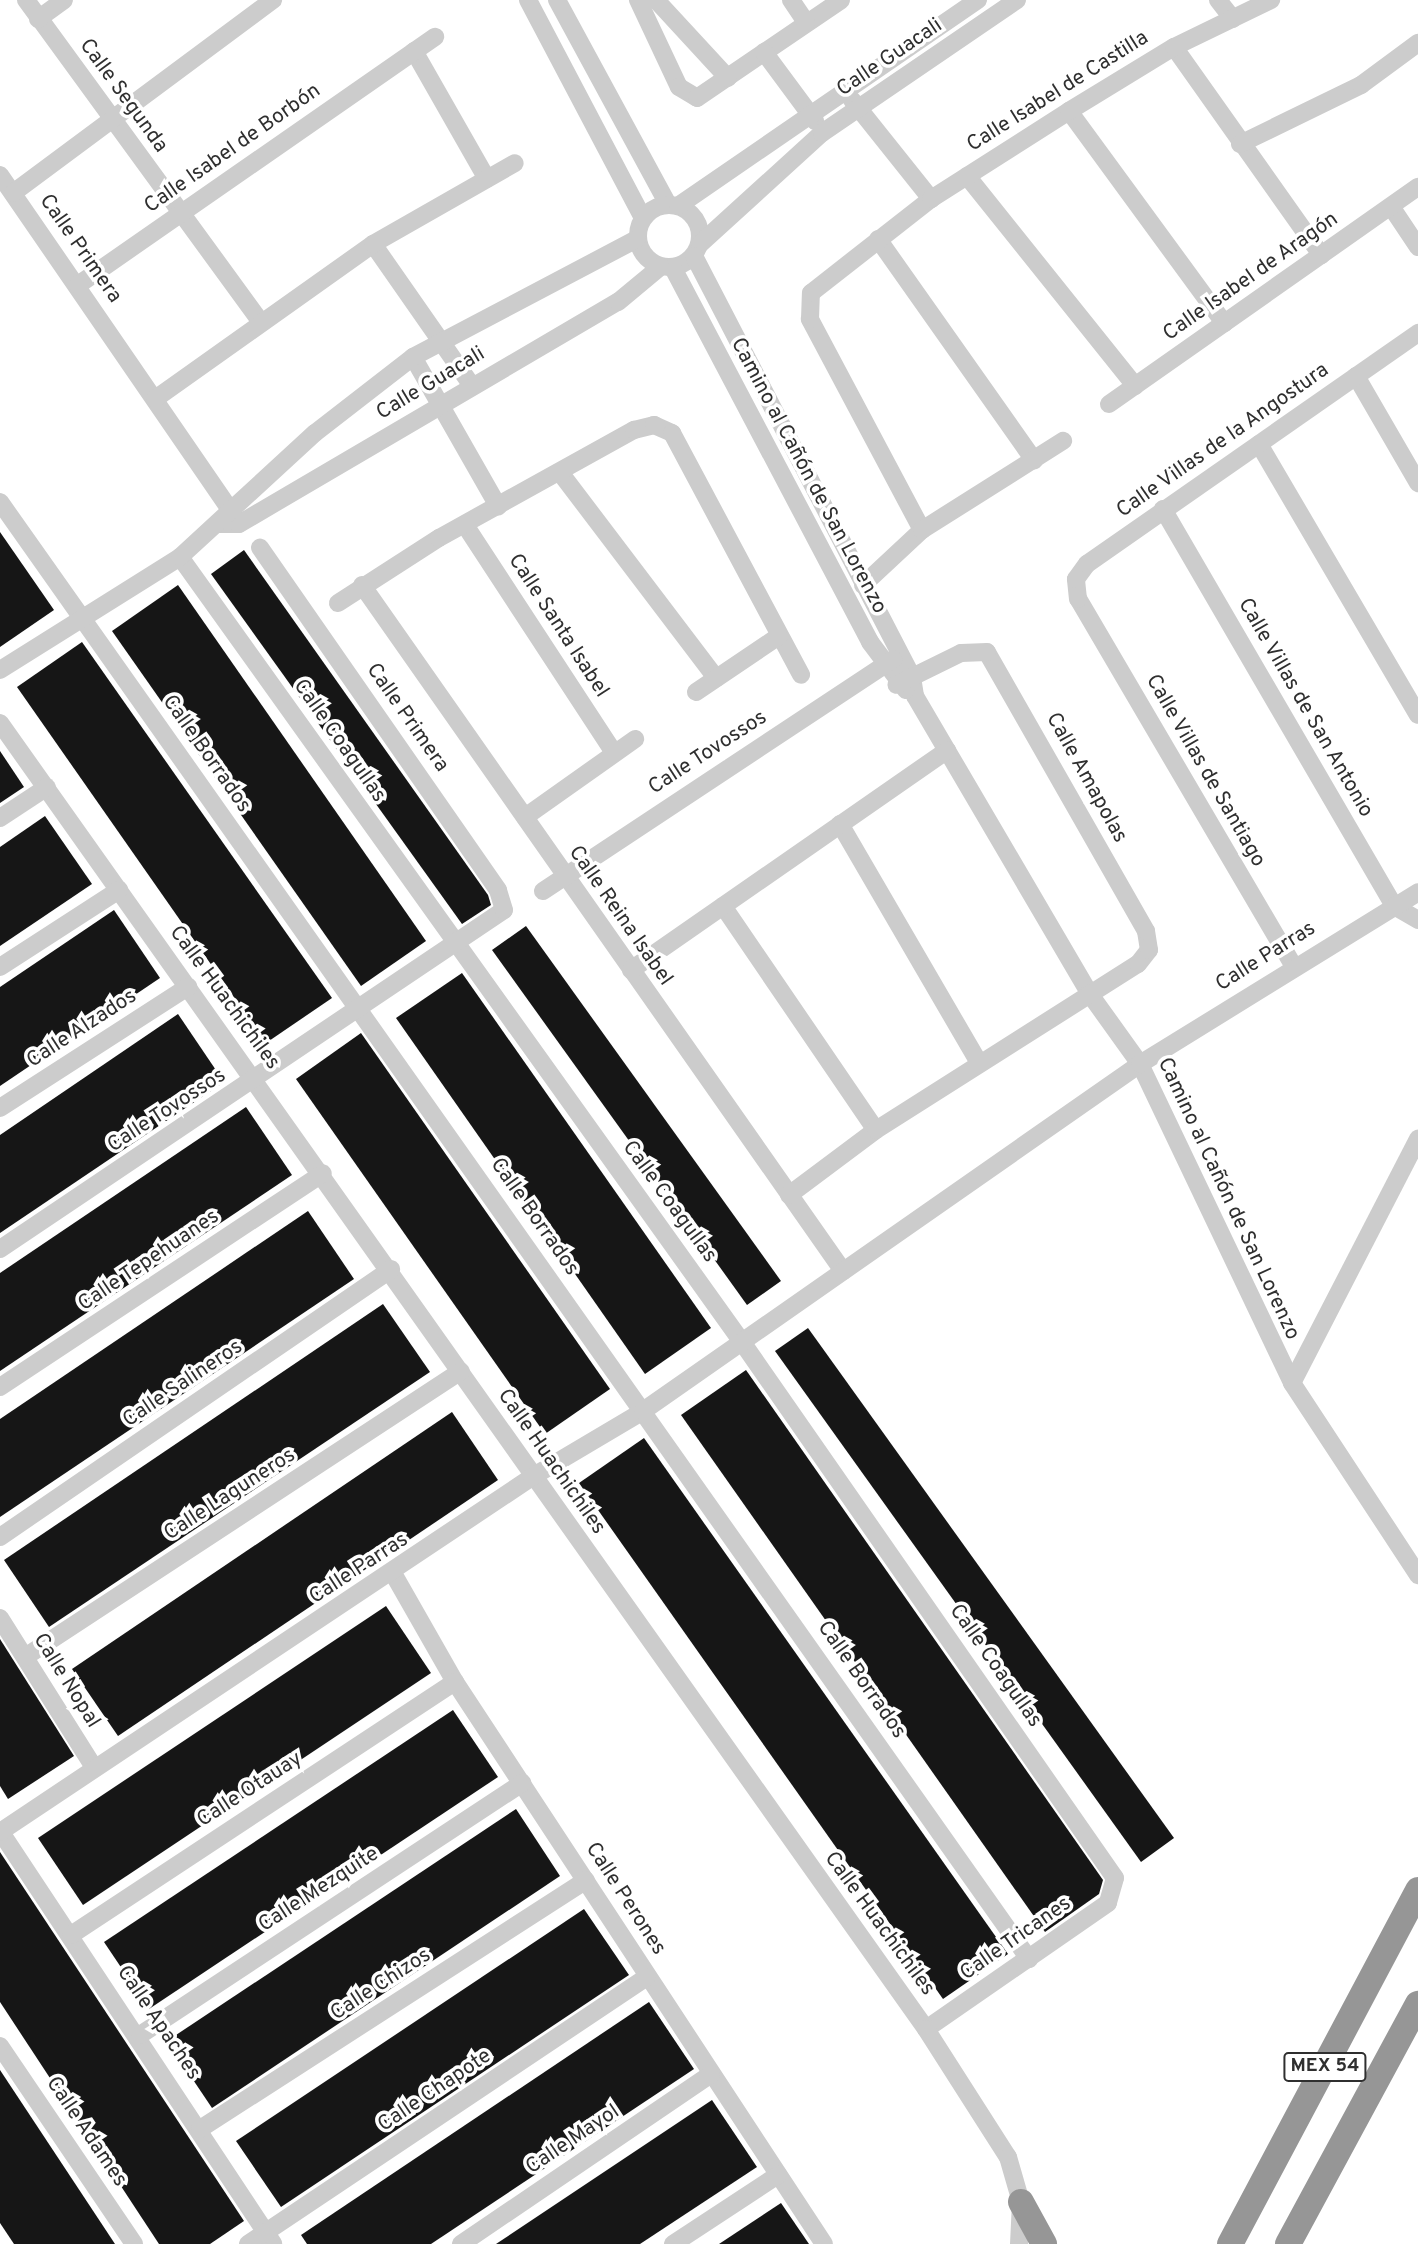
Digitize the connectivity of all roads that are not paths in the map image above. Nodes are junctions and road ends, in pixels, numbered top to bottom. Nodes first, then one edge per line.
1 (26, 0) edge
2 (64, 0) edge
3 (273, 0) edge
4 (528, 0) edge
5 (557, 0) edge
6 (638, 0) edge
7 (656, 0) edge
8 (791, 0) edge
9 (841, 0) edge
10 (978, 0) edge
11 (1017, 0) edge
12 (1218, 0) edge
13 (1271, 0) edge
14 (38, 19) junction
15 (1233, 19) junction
16 (806, 22) junction
17 (436, 37) dead end
18 (1418, 43) edge
19 (1174, 47) junction
20 (414, 51) junction
21 (764, 52) junction
22 (728, 78) junction
23 (843, 90) junction
24 (859, 107) junction
25 (809, 111) junction
26 (1069, 111) junction
27 (109, 117) junction
28 (822, 133) junction
29 (1240, 144) junction
30 (515, 163) dead end
31 (0, 175) edge
32 (967, 176) junction
33 (487, 179) junction
34 (1418, 187) edge
35 (13, 193) junction
36 (931, 199) junction
37 (673, 205) junction
38 (1392, 208) junction
39 (181, 214) junction
40 (643, 218) junction
41 (637, 239) junction
42 (878, 239) junction
43 (373, 244) junction
44 (1418, 247) edge
45 (697, 250) junction
46 (1321, 255) junction
47 (666, 267) junction
48 (78, 285) junction
49 (259, 320) junction
50 (1224, 323) junction
51 (1418, 333) edge
52 (444, 338) junction
53 (413, 357) junction
54 (1356, 376) junction
55 (472, 386) junction
56 (1135, 386) junction
57 (155, 399) junction
58 (1109, 404) dead end
59 (440, 406) junction
60 (1063, 441) dead end
61 (1259, 444) junction
62 (1034, 460) junction
63 (275, 470) junction
64 (562, 475) junction
65 (1418, 483) edge
66 (289, 493) junction
67 (0, 502) edge
68 (498, 506) junction
69 (229, 508) junction
70 (1163, 509) junction
71 (217, 524) junction
72 (239, 524) junction
73 (465, 525) junction
74 (922, 530) junction
75 (260, 547) dead end
76 (180, 557) junction
77 (362, 585) junction
78 (863, 585) junction
79 (1078, 599) joint
80 (338, 603) dead end
81 (83, 619) junction
82 (779, 636) junction
83 (892, 660) junction
84 (0, 670) edge
85 (801, 675) dead end
86 (716, 678) junction
87 (904, 681) junction
88 (696, 692) dead end
89 (1418, 715) edge
90 (0, 723) edge
91 (635, 739) dead end
92 (947, 750) junction
93 (614, 753) junction
94 (47, 787) junction
95 (525, 817) junction
96 (0, 818) edge
97 (840, 824) junction
98 (563, 876) junction
99 (119, 890) junction
100 (543, 891) dead end
101 (1418, 892) edge
102 (723, 906) junction
103 (1394, 906) junction
104 (497, 916) joint
105 (1418, 920) edge
106 (457, 946) junction
107 (1293, 965) junction
108 (0, 967) edge
109 (631, 970) junction
110 (188, 987) junction
111 (1089, 993) junction
112 (361, 1012) junction
113 (979, 1063) junction
114 (1140, 1064) junction
115 (255, 1081) junction
116 (0, 1108) edge
117 (876, 1130) junction
118 (1418, 1139) edge
119 (323, 1173) junction
120 (789, 1195) junction
121 (0, 1249) edge
122 (391, 1269) junction
123 (843, 1272) junction
124 (742, 1342) junction
125 (461, 1371) junction
126 (1292, 1383) junction
127 (0, 1387) edge
128 (643, 1411) junction
129 (532, 1477) junction
130 (0, 1537) edge
131 (394, 1575) junction
132 (1418, 1575) edge
133 (0, 1618) edge
134 (24, 1657) junction
135 (455, 1682) junction
136 (94, 1767) junction
137 (522, 1783) junction
138 (0, 1832) edge
139 (1115, 1878) joint
140 (586, 1880) junction
141 (1418, 1890) edge
142 (71, 1935) junction
143 (1029, 1959) junction
144 (647, 1977) junction
145 (1418, 2004) edge
146 (926, 2029) junction
147 (140, 2035) junction
148 (1418, 2045) edge
149 (0, 2046) edge
150 (1385, 2065) junction
151 (711, 2074) junction
152 (200, 2129) junction
153 (778, 2175) junction
154 (1021, 2202) junction
155 (1244, 2221) junction
156 (269, 2238) edge
157 (134, 2244) edge
158 (248, 2244) edge
159 (460, 2244) edge
160 (673, 2244) edge
161 (824, 2244) edge
162 (1019, 2244) edge
163 (1044, 2244) edge
164 (1214, 2244) edge
165 (1230, 2244) edge
166 (1288, 2244) edge

1 - 14 street, Calle Segunda
2 - 14 street
3 - 27 street
4 - 40 street
5 - 37 street
6 - 22 street
7 - 22 street
8 - 16 street
9 - 16 street
10 - 23 street, Calle Guacali
11 - 24 street, Calle Guacali
12 - 15 street
13 - 15 street, Calle Isabel de Castilla
14 - 27 street, Calle Segunda
15 - 19 street, Calle Isabel de Castilla
16 - 21 street
17 - 20 street, Calle Isabel de Borbón
18 - 29 street
19 - 26 street, Calle Isabel de Castilla
19 - 29 street
20 - 33 street
20 - 39 street, Calle Isabel de Borbón
21 - 22 street
21 - 25 street
23 - 24 street
23 - 25 street, Calle Guacali
24 - 28 street, Calle Guacali
24 - 36 street
25 - 28 street
25 - 37 street, Calle Guacali
26 - 32 street, Calle Isabel de Castilla
26 - 50 street
27 - 35 street
27 - 39 street, Calle Segunda
28 - 45 street, Calle Guacali
29 - 46 street
30 - 33 street
31 - 35 street, Calle Primera
32 - 36 street, Calle Isabel de Castilla
32 - 56 street
33 - 43 street
34 - 38 street, Calle Isabel de Aragón
35 - 48 street, Calle Primera
36 - 42 street, Calle Isabel de Castilla
37 - 40 street
37 - 45 street
38 - 44 street
38 - 46 street, Calle Isabel de Aragón
39 - 48 street, Calle Isabel de Borbón
39 - 49 street, Calle Segunda
40 - 41 street
41 - 47 street
41 - 52 street, Calle Guacali
42 - 62 street
42 - 74 street, Calle Isabel de Castilla
43 - 49 street
43 - 52 street
45 - 47 street
45 - 78 street, Camino al Cañón de San Lorenzo
46 - 50 street, Calle Isabel de Aragón
47 - 55 street, Calle Guacali
47 - 83 street, Camino al Cañón de San Lorenzo
48 - 57 street, Calle Primera
49 - 57 street
50 - 56 street, Calle Isabel de Aragón
51 - 54 street, Calle Villas de la Angostura
52 - 53 street, Calle Guacali
52 - 55 street
53 - 59 street
53 - 63 street, Calle Guacali
54 - 61 street, Calle Villas de la Angostura
54 - 65 street
55 - 59 street, Calle Guacali
56 - 58 street, Calle Isabel de Aragón
57 - 69 street, Calle Primera
59 - 66 street, Calle Guacali
59 - 68 street
60 - 62 street
61 - 70 street, Calle Villas de la Angostura
61 - 89 street
62 - 74 street
63 - 66 street
63 - 69 street, Calle Guacali
64 - 68 street
64 - 82 street
64 - 86 street
66 - 72 street, Calle Guacali
67 - 81 street, Calle Borrados
68 - 73 street
69 - 71 street, Calle Guacali
69 - 72 street, Calle Primera
70 - 79 street, Calle Villas de la Angostura
70 - 103 street, Calle Villas de San Antonio
71 - 72 street
71 - 76 street, Calle Guacali
73 - 77 street
73 - 93 street, Calle Santa Isabel
74 - 78 street
75 - 104 street, Calle Primera
76 - 81 street, Calle Guacali
76 - 106 street, Calle Coagullas
77 - 80 street
77 - 95 street, Calle Reina Isabel
78 - 83 street, Camino al Cañón de San Lorenzo
79 - 107 street, Calle Villas de Santiago
81 - 84 street, Calle Guacali
81 - 112 street, Calle Borrados
82 - 85 street
82 - 86 street
83 - 87 street, Camino al Cañón de San Lorenzo
83 - 98 street, Calle Tovossos
86 - 88 street
87 - 92 street, Camino al Cañón de San Lorenzo
87 - 111 street, Calle Amapolas
90 - 94 street, Calle Huachichiles
91 - 93 street
92 - 97 street
92 - 111 street, Camino al Cañón de San Lorenzo
93 - 95 street
94 - 96 street
94 - 99 street, Calle Huachichiles
95 - 98 street, Calle Reina Isabel
97 - 102 street
97 - 113 street
98 - 100 street, Calle Tovossos
98 - 109 street, Calle Reina Isabel
99 - 108 street
99 - 110 street, Calle Huachichiles
101 - 103 street, Calle Parras
102 - 109 street
102 - 117 street
103 - 105 street, Calle Villas de San Antonio
103 - 107 street, Calle Parras
104 - 106 street, Calle Tovossos
106 - 112 street, Calle Tovossos
106 - 124 street, Calle Coagullas
107 - 114 street, Calle Parras
109 - 120 street, Calle Reina Isabel
110 - 115 street, Calle Huachichiles
110 - 116 street, Calle Alzados
111 - 113 street
111 - 114 street, Camino al Cañón de San Lorenzo
112 - 115 street, Calle Tovossos
112 - 128 street, Calle Borrados
113 - 117 street
114 - 123 street, Calle Parras
114 - 126 street, Camino al Cañón de San Lorenzo
115 - 119 street, Calle Huachichiles
115 - 121 street, Calle Tovossos
117 - 120 street
118 - 126 street
119 - 122 street, Calle Huachichiles
119 - 127 street, Calle Tepehuanes
120 - 123 street, Calle Reina Isabel
122 - 125 street, Calle Huachichiles
122 - 130 street, Calle Salineros
123 - 124 street, Calle Parras
124 - 128 street, Calle Parras
124 - 139 street, Calle Coagullas
125 - 129 street, Calle Huachichiles
125 - 134 street, Calle Laguneros
126 - 132 street, Camino al Cañón de San Lorenzo
128 - 129 street, Calle Parras
128 - 143 street, Calle Borrados
129 - 131 street, Calle Parras
129 - 146 street, Calle Huachichiles
131 - 135 street, Calle Perones
131 - 136 street, Calle Parras
133 - 134 street, Calle Nopal
134 - 136 street, Calle Nopal
135 - 137 street, Calle Perones
135 - 142 street, Calle Otauay
136 - 138 street, Calle Parras
137 - 140 street, Calle Perones
137 - 147 street, Calle Mezquite
138 - 142 street, Calle Apaches
139 - 143 street, Calle Tricanes
140 - 144 street, Calle Perones
140 - 152 street, Calle Chizos
141 - 155 highway, MEX 54
142 - 147 street, Calle Apaches
143 - 146 street, Calle Tricanes
144 - 151 street, Calle Perones
144 - 156 street, Calle Chapote
145 - 150 highway, MEX 54
146 - 154 street, Calle Huachichiles
147 - 152 street, Calle Apaches
148 - 150 highway
149 - 157 street, Calle Adames
150 - 166 highway, MEX 54
151 - 153 street, Calle Perones
151 - 159 street, Calle Mayol
152 - 156 street, Calle Apaches
153 - 160 street
153 - 161 street, Calle Perones
154 - 162 street, Calle Huachichiles
154 - 163 highway
155 - 164 highway
155 - 165 highway, MEX 54
156 - 158 street, Calle Chapote

